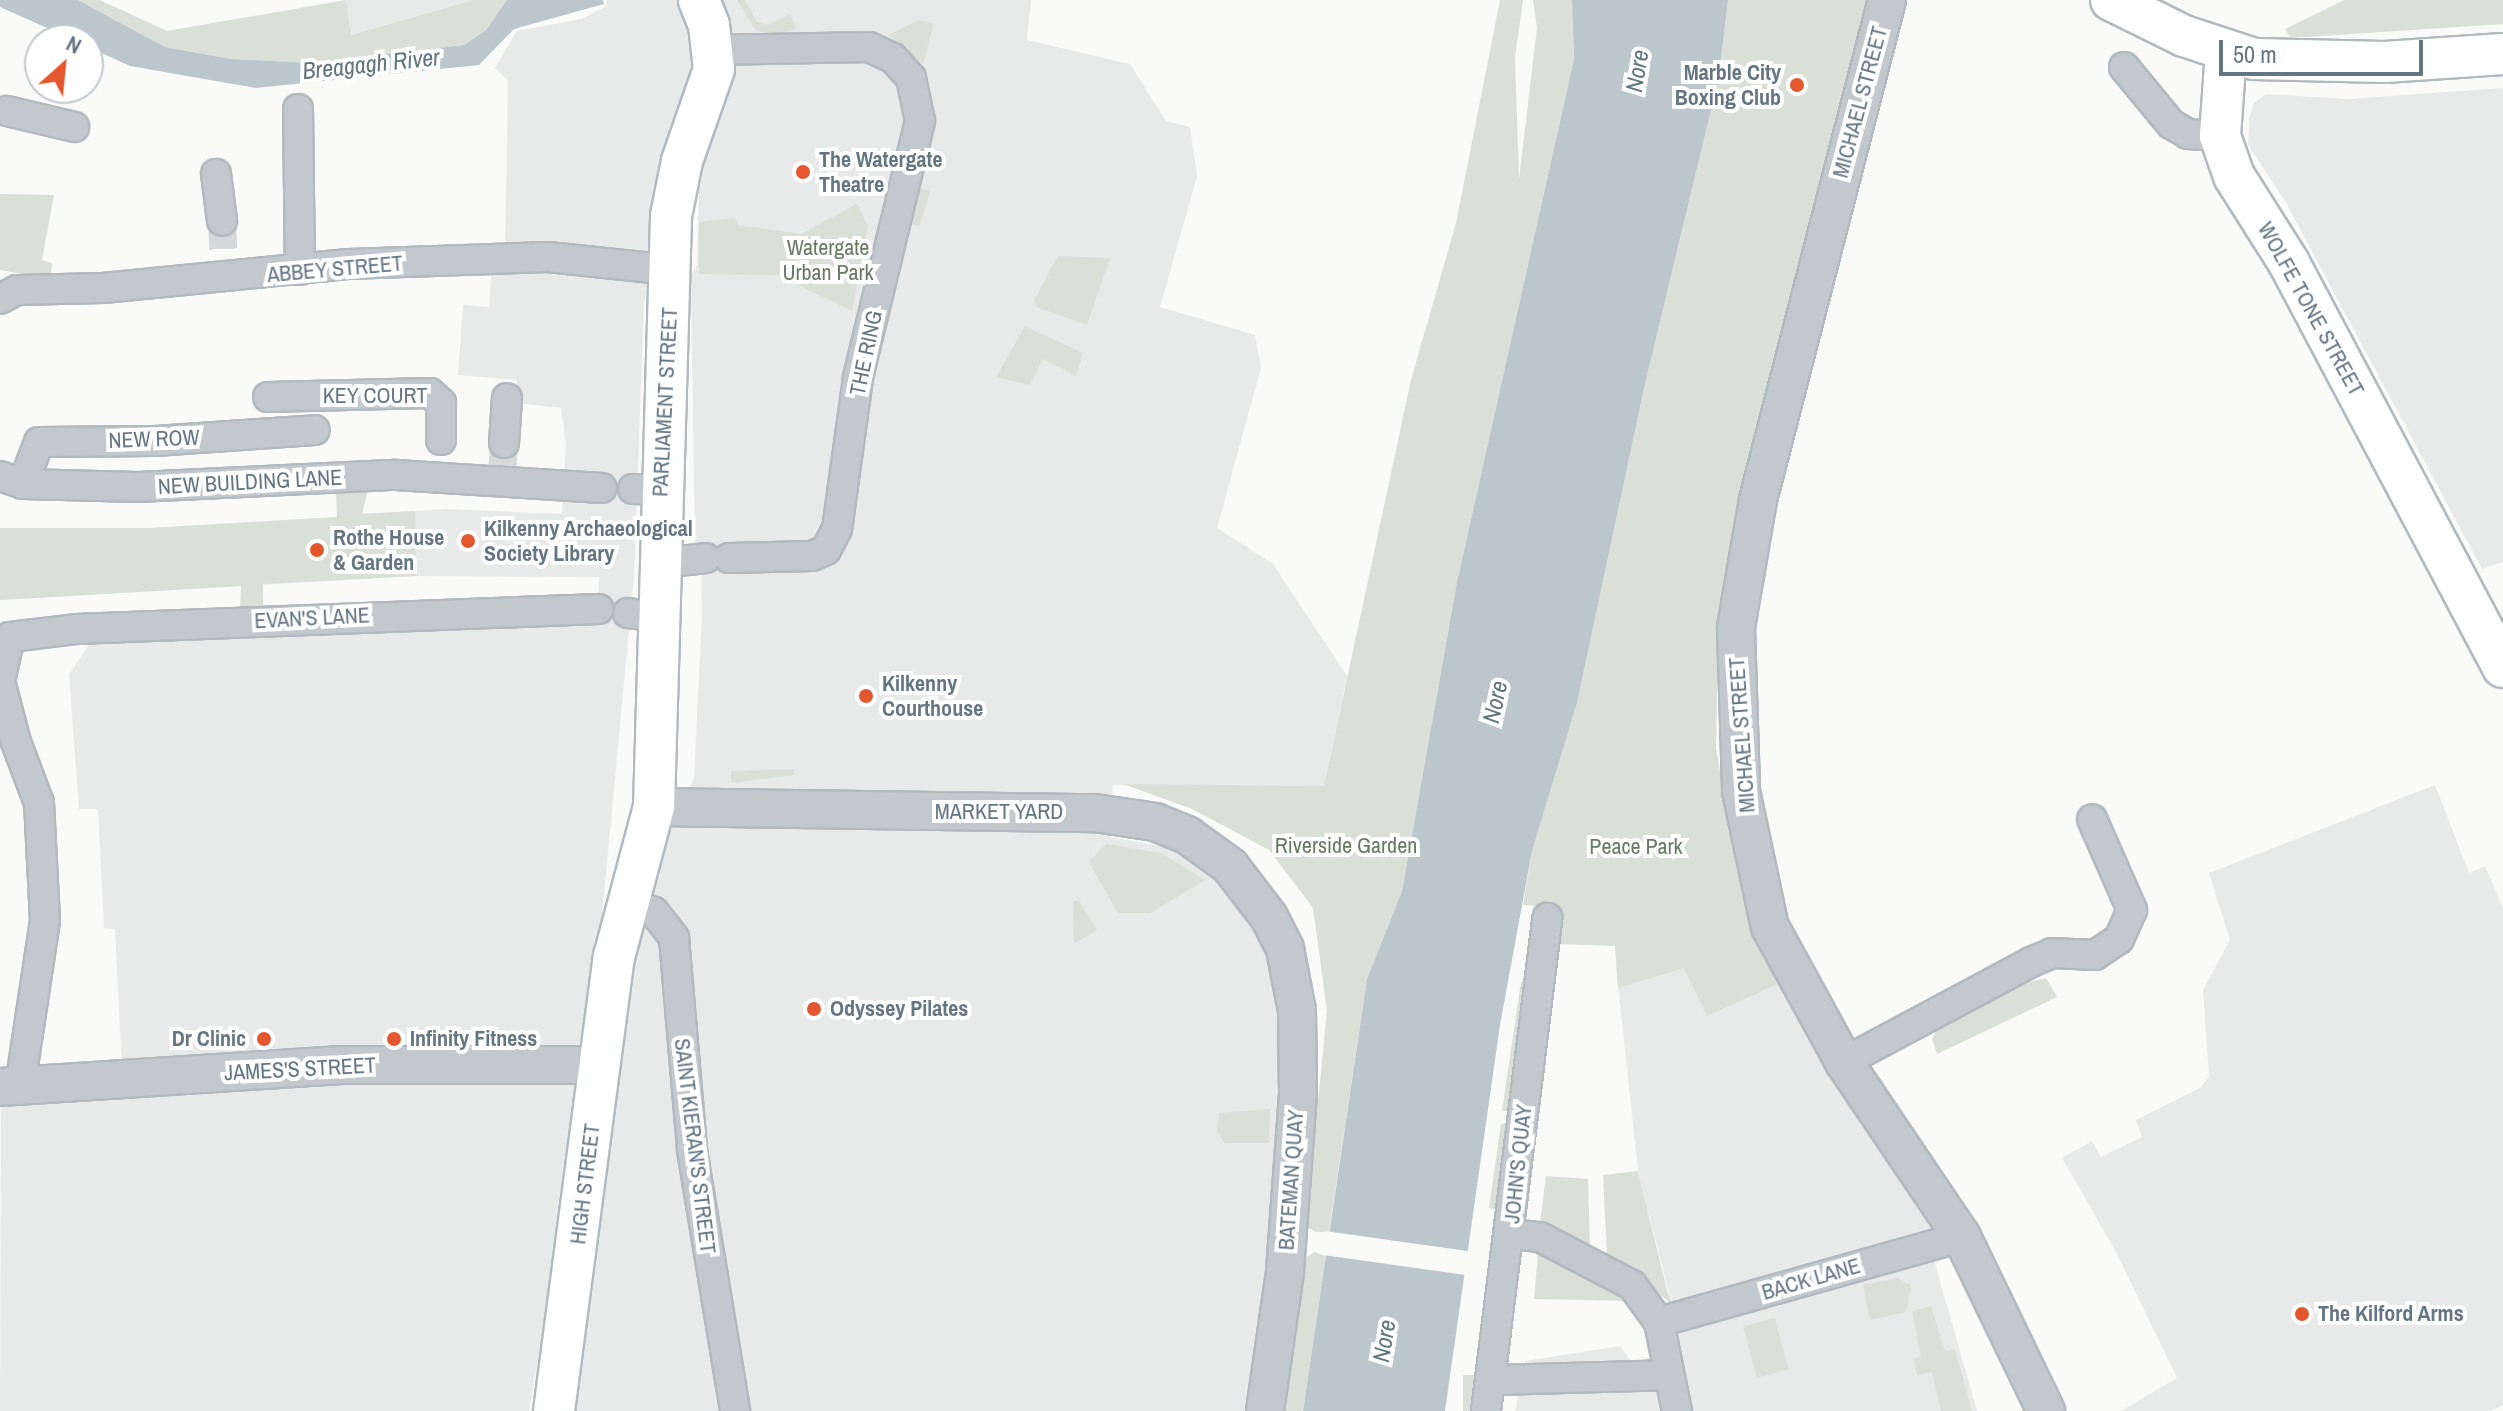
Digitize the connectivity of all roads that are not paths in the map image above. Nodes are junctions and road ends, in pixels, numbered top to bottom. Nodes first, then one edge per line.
1 (699, 0) edge
2 (1887, 0) edge
3 (2111, 0) edge
4 (714, 50) junction
5 (2226, 52) junction
6 (2503, 54) edge
7 (2124, 67) dead end
8 (298, 109) dead end
9 (7, 111) dead end
10 (74, 127) dead end
11 (2220, 136) junction
12 (216, 174) dead end
13 (222, 221) tunnel mouth
14 (300, 270) junction
15 (671, 270) junction
16 (0, 299) edge
17 (268, 397) dead end
18 (507, 398) dead end
19 (315, 430) dead end
20 (441, 440) dead end
21 (504, 443) tunnel mouth
22 (11, 480) edge
23 (602, 488) dead end
24 (661, 563) junction
25 (599, 609) dead end
26 (2503, 667) edge
27 (654, 807) junction
28 (2092, 819) dead end
29 (630, 904) junction
30 (1547, 918) dead end
31 (1285, 949) joint
32 (614, 957) joint
33 (1844, 1062) junction
34 (600, 1065) junction
35 (10, 1086) edge
36 (1510, 1234) junction
37 (1962, 1237) junction
38 (1659, 1322) junction
39 (1669, 1375) junction
40 (1492, 1380) junction
41 (554, 1411) edge
42 (735, 1411) edge
43 (1265, 1411) edge
44 (1486, 1411) edge
45 (1677, 1411) edge
46 (2046, 1411) edge

1 - 4 main road
2 - 33 street, MICHAEL STREET
3 - 5 main road
4 - 15 main road, PARLIAMENT STREET
4 - 24 street, THE RING
5 - 6 main road
5 - 11 main road, WOLFE TONE STREET
7 - 11 street
8 - 14 street
9 - 10 street
11 - 26 main road, WOLFE TONE STREET
12 - 13 street
14 - 15 street, ABBEY STREET
14 - 16 street, ABBEY STREET
15 - 24 main road, PARLIAMENT STREET
17 - 20 street, KEY COURT
18 - 21 street
19 - 22 street, NEW ROW
22 - 23 street, NEW BUILDING LANE
24 - 27 main road, PARLIAMENT STREET
25 - 35 street, EVAN'S LANE
27 - 29 main road, PARLIAMENT STREET
27 - 31 street, MARKET YARD
28 - 33 street
29 - 32 main road, PARLIAMENT STREET
29 - 42 street, SAINT KIERAN'S STREET
30 - 36 street, JOHN'S QUAY
31 - 43 street, BATEMAN QUAY
32 - 34 main road, HIGH STREET
33 - 37 street, MICHAEL STREET
34 - 35 street, JAMES'S STREET
34 - 41 main road, HIGH STREET
36 - 38 street
36 - 40 street, JOHN'S QUAY
37 - 38 street, BACK LANE
37 - 46 street, MICHAEL STREET
38 - 39 street
39 - 40 street
39 - 45 street
40 - 44 street, JOHN'S QUAY

